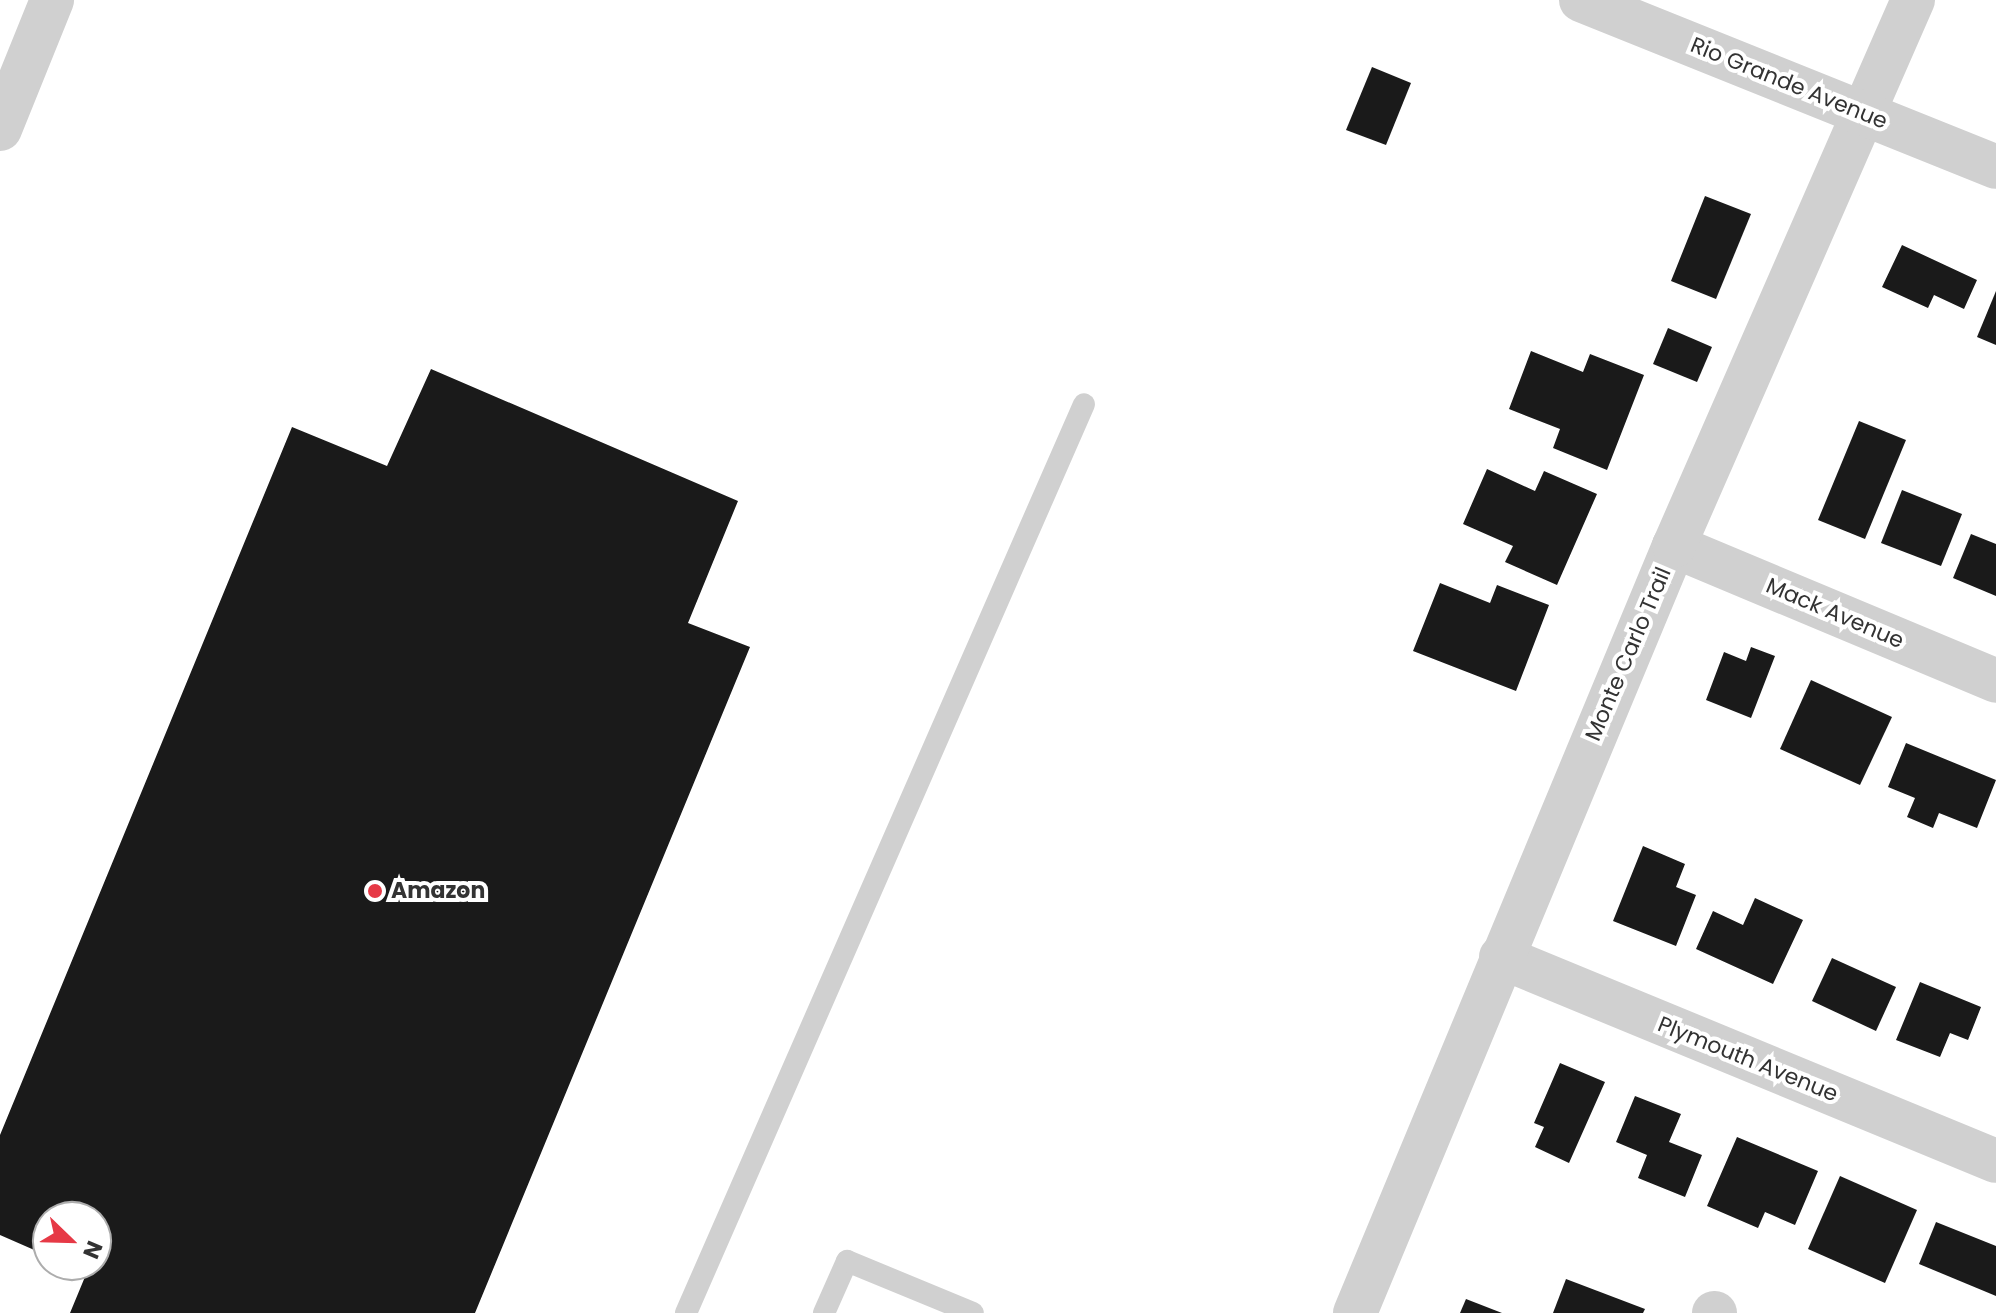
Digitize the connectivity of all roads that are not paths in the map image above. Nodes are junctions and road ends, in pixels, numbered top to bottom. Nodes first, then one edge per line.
1 (52, 0) edge
2 (1581, 0) edge
3 (1913, 0) edge
4 (1865, 113) junction
5 (0, 129) edge
6 (1996, 167) edge
7 (1084, 404) dead end
8 (1674, 546) junction
9 (1996, 681) edge
10 (1501, 957) junction
11 (1996, 1161) edge
12 (686, 1313) edge
13 (824, 1313) edge
14 (973, 1313) edge
15 (1355, 1313) edge

1 - 5 street
2 - 4 street, Rio Grande Avenue
3 - 4 street, Monte Carlo Trail
4 - 6 street, Rio Grande Avenue
4 - 8 street, Monte Carlo Trail
7 - 12 lane
8 - 9 street, Mack Avenue
8 - 10 street, Monte Carlo Trail
10 - 11 street, Plymouth Avenue
10 - 15 street, Monte Carlo Trail
13 - 14 lane

